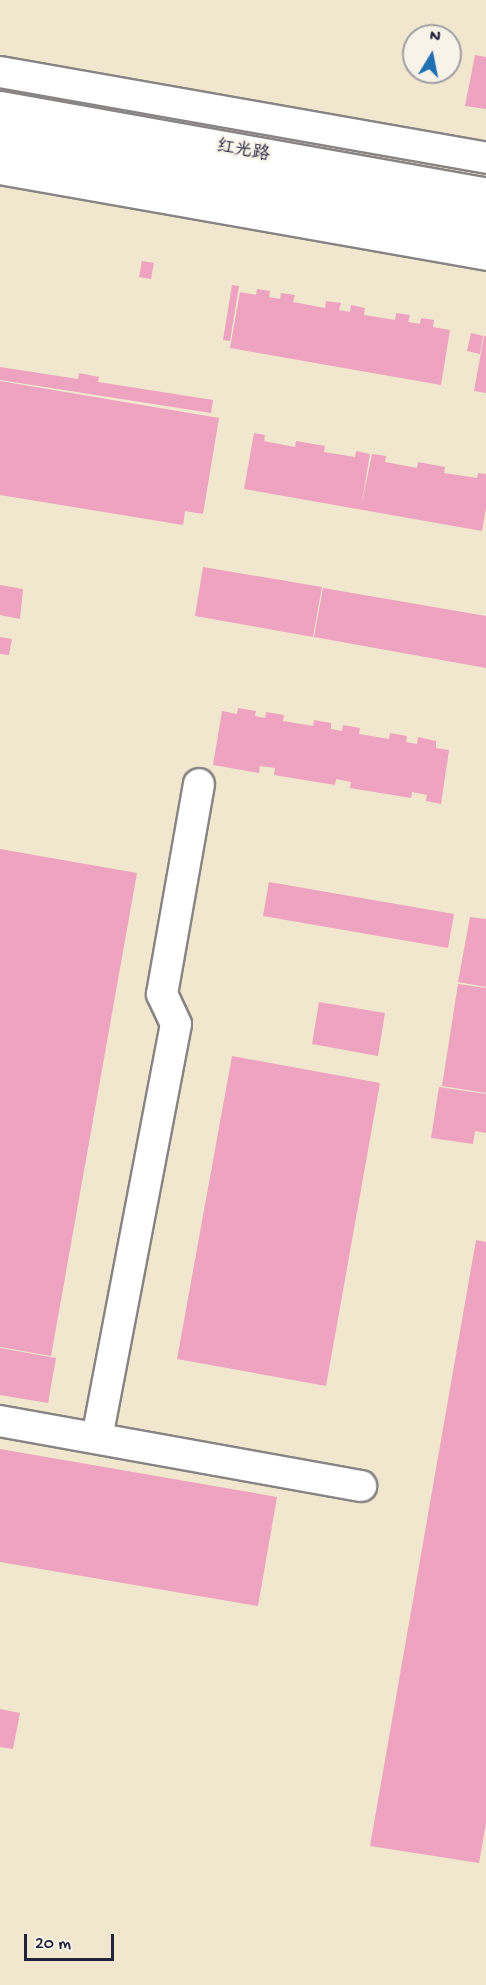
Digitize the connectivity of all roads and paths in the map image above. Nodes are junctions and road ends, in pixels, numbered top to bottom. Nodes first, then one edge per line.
1 (0, 72) edge
2 (0, 108) edge
3 (0, 140) edge
4 (486, 158) edge
5 (0, 170) edge
6 (486, 195) edge
7 (486, 226) edge
8 (486, 255) edge
9 (199, 784) dead end
10 (0, 1421) edge
11 (97, 1438) junction
12 (361, 1486) dead end

1 - 4 street
2 - 6 main road, 红光路
3 - 7 main road, 红光路
5 - 8 street
9 - 11 street
10 - 11 street
11 - 12 street

